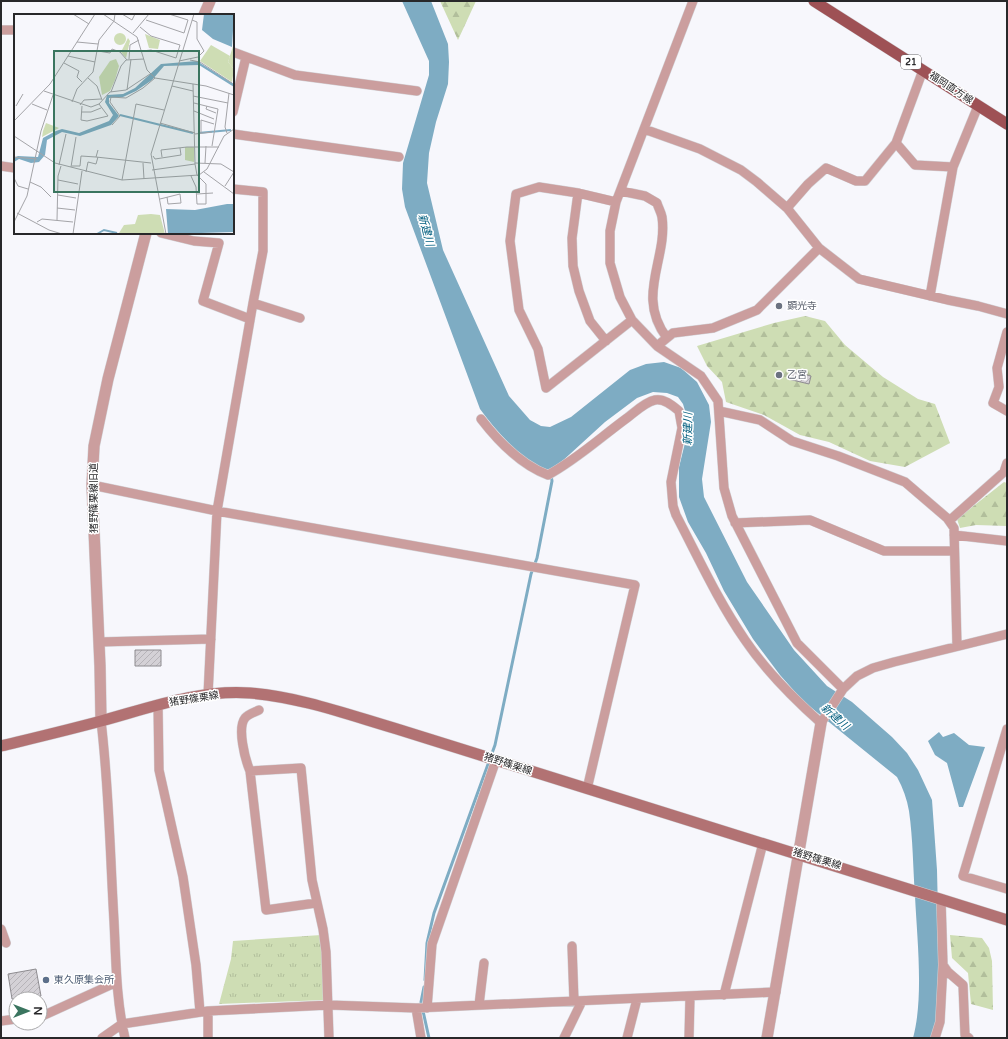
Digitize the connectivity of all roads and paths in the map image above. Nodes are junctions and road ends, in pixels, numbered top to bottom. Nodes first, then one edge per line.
1 (210, 1) edge
2 (692, 1) edge
3 (814, 1) edge
4 (204, 14) edge
5 (1, 30) edge
6 (14, 30) edge
7 (234, 52) edge
8 (246, 57) junction
9 (923, 70) junction
10 (417, 91) dead end
11 (978, 106) junction
12 (234, 108) edge
13 (1007, 124) edge
14 (644, 128) junction
15 (234, 134) edge
16 (896, 142) junction
17 (399, 157) dead end
18 (1, 166) edge
19 (14, 168) edge
20 (953, 168) junction
21 (234, 189) edge
22 (621, 191) junction
23 (578, 193) junction
24 (616, 202) junction
25 (787, 208) junction
26 (146, 234) edge
27 (165, 234) edge
28 (819, 248) junction
29 (930, 296) junction
30 (253, 303) junction
31 (1007, 314) edge
32 (300, 318) dead end
33 (250, 319) junction
34 (632, 320) junction
35 (1007, 332) edge
36 (667, 338) junction
37 (606, 341) junction
38 (657, 346) junction
39 (719, 411) junction
40 (1007, 411) edge
41 (481, 419) dead end
42 (1007, 463) edge
43 (92, 485) junction
44 (217, 511) junction
45 (949, 521) junction
46 (735, 523) junction
47 (954, 535) junction
48 (1007, 541) edge
49 (954, 551) junction
50 (1007, 634) edge
51 (211, 639) junction
52 (99, 642) junction
53 (957, 646) junction
54 (843, 689) junction
55 (208, 695) junction
56 (158, 705) junction
57 (259, 710) dead end
58 (101, 721) junction
59 (821, 723) junction
60 (1007, 729) edge
61 (1, 746) edge
62 (496, 760) junction
63 (250, 771) junction
64 (587, 789) junction
65 (763, 843) junction
66 (799, 853) junction
67 (1007, 889) edge
68 (942, 899) junction
69 (316, 902) junction
70 (1007, 920) edge
71 (1, 929) edge
72 (6, 943) dead end
73 (572, 946) dead end
74 (484, 963) dead end
75 (943, 965) junction
76 (117, 982) junction
77 (776, 992) junction
78 (724, 995) junction
79 (690, 997) junction
80 (637, 999) junction
81 (578, 1001) junction
82 (328, 1005) junction
83 (479, 1005) junction
84 (416, 1008) junction
85 (426, 1008) junction
86 (204, 1012) junction
87 (48, 1013) edge
88 (122, 1024) junction
89 (102, 1038) edge
90 (126, 1038) edge
91 (208, 1038) edge
92 (329, 1038) edge
93 (421, 1038) edge
94 (564, 1038) edge
95 (627, 1038) edge
96 (689, 1038) edge
97 (767, 1038) edge
98 (935, 1038) edge
99 (969, 1038) edge

1 - 4 street
2 - 14 street
3 - 9 main road, 福岡直方線 / 21
5 - 6 street
7 - 8 street
8 - 10 street
8 - 12 street
9 - 11 main road, 福岡直方線 / 21
9 - 16 street
11 - 13 main road, 福岡直方線 / 21
11 - 20 street
14 - 22 street
14 - 25 street
15 - 17 street
16 - 20 street
16 - 25 street
18 - 19 street
20 - 29 street
21 - 30 street
22 - 24 street
22 - 36 street
23 - 24 street
23 - 37 street
23 - 37 street
24 - 34 street
25 - 28 street
26 - 43 street, 猪野篠栗線旧道
27 - 33 street
28 - 29 street
28 - 36 street
29 - 31 street
30 - 32 street
30 - 33 street
33 - 44 street
34 - 37 street
34 - 38 street
35 - 40 street
36 - 38 street
38 - 39 street
39 - 45 street
39 - 46 street
41 - 59 street
42 - 45 street
43 - 44 street
43 - 52 street, 猪野篠栗線旧道
44 - 51 street
44 - 64 street
45 - 47 street
46 - 49 street
46 - 54 street
47 - 48 street
47 - 49 street
49 - 53 street
50 - 53 street
51 - 52 street
51 - 55 street
52 - 58 street, 猪野篠栗線旧道
53 - 54 street
54 - 59 street
55 - 56 main road, 猪野篠栗線
55 - 62 main road, 猪野篠栗線
56 - 58 main road, 猪野篠栗線
56 - 86 street
57 - 63 street
58 - 61 main road, 猪野篠栗線
58 - 76 street
59 - 66 street
60 - 67 street
62 - 64 main road, 猪野篠栗線
62 - 85 street
63 - 69 street
63 - 69 street
64 - 65 main road, 猪野篠栗線
65 - 66 main road, 猪野篠栗線
65 - 78 street
66 - 68 main road, 猪野篠栗線
66 - 77 street
68 - 70 main road, 猪野篠栗線
68 - 75 street
69 - 82 street
71 - 72 street
73 - 81 street
74 - 83 street
75 - 98 street
75 - 99 street
76 - 87 street
76 - 88 street
77 - 78 street
77 - 97 street
78 - 79 street
79 - 80 street
79 - 96 street
80 - 81 street
80 - 95 street
81 - 83 street
81 - 94 street
82 - 84 street
82 - 86 street
82 - 92 street
83 - 85 street
84 - 85 street
84 - 93 street
86 - 88 street
86 - 91 street
88 - 89 street
88 - 90 street

